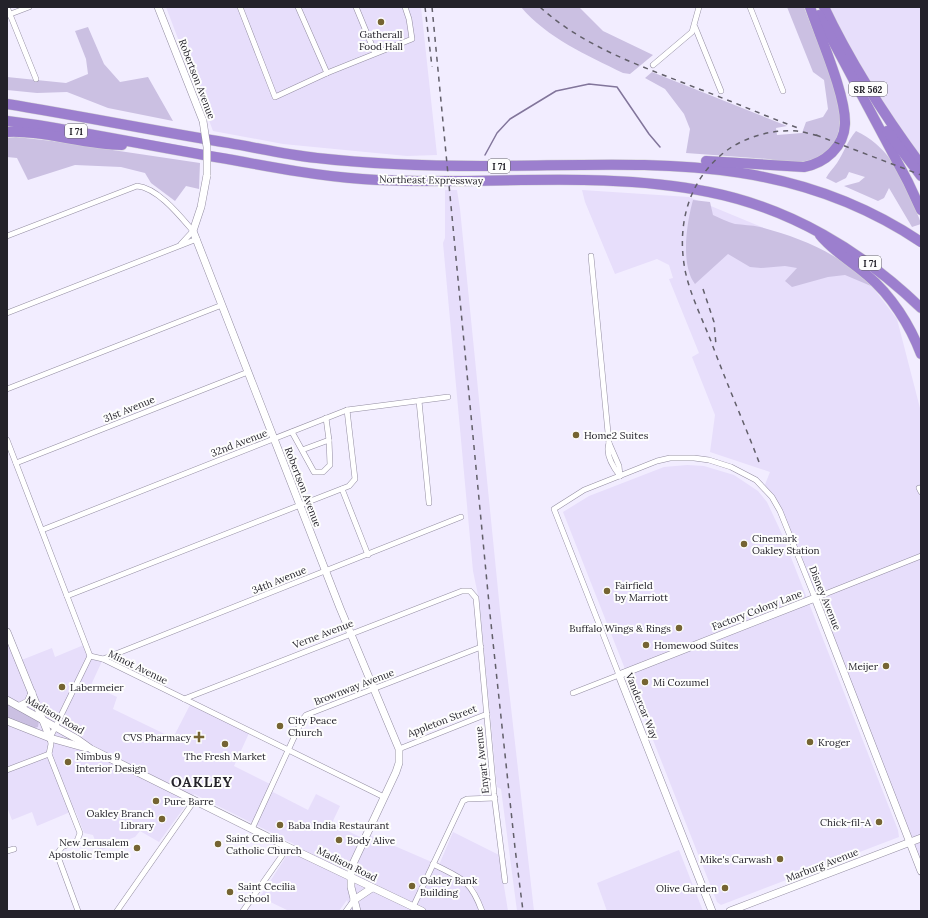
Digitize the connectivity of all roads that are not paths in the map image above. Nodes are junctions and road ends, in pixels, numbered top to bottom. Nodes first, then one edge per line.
1 (7, 7) edge
2 (29, 7) edge
3 (158, 7) edge
4 (240, 7) edge
5 (298, 7) edge
6 (356, 7) edge
7 (405, 7) edge
8 (699, 7) edge
9 (750, 7) edge
10 (810, 7) edge
11 (815, 7) edge
12 (824, 7) edge
13 (9, 15) edge
14 (694, 27) junction
15 (376, 53) junction
16 (653, 64) dead end
17 (327, 73) junction
18 (36, 79) dead end
19 (856, 86) junction
20 (721, 91) dead end
21 (782, 91) dead end
22 (7, 104) edge
23 (7, 121) edge
24 (7, 132) edge
25 (145, 145) junction
26 (662, 165) junction
27 (921, 165) edge
28 (921, 176) edge
29 (921, 210) edge
30 (193, 231) junction
31 (818, 232) junction
32 (7, 236) edge
33 (197, 239) junction
34 (921, 242) edge
35 (181, 244) junction
36 (591, 256) dead end
37 (222, 305) junction
38 (921, 308) edge
39 (7, 313) edge
40 (921, 354) edge
41 (248, 372) junction
42 (7, 390) edge
43 (448, 397) dead end
44 (419, 401) junction
45 (347, 410) junction
46 (326, 418) junction
47 (292, 432) junction
48 (274, 439) junction
49 (7, 440) edge
50 (329, 440) junction
51 (302, 450) junction
52 (16, 463) junction
53 (620, 476) junction
54 (342, 489) junction
55 (429, 503) dead end
56 (299, 505) junction
57 (554, 509) joint
58 (461, 517) dead end
59 (42, 530) junction
60 (368, 555) junction
61 (921, 556) edge
62 (325, 571) junction
63 (470, 591) joint
64 (67, 596) junction
65 (815, 598) junction
66 (7, 632) edge
67 (350, 634) junction
68 (481, 647) junction
69 (90, 656) junction
70 (103, 659) junction
71 (619, 675) junction
72 (374, 689) junction
73 (32, 693) junction
74 (573, 693) dead end
75 (184, 699) junction
76 (7, 700) edge
77 (20, 706) junction
78 (487, 714) junction
79 (43, 720) junction
80 (7, 721) edge
81 (56, 728) junction
82 (50, 738) junction
83 (77, 739) junction
84 (59, 740) junction
85 (91, 749) junction
86 (399, 749) junction
87 (289, 750) junction
88 (49, 754) junction
89 (7, 770) edge
90 (384, 797) junction
91 (495, 798) junction
92 (194, 801) junction
93 (252, 829) junction
94 (921, 838) edge
95 (910, 842) junction
96 (288, 847) junction
97 (14, 849) dead end
98 (7, 851) edge
99 (433, 864) junction
100 (921, 871) edge
101 (350, 877) junction
102 (505, 881) dead end
103 (372, 888) junction
104 (354, 900) junction
105 (413, 907) junction
106 (78, 911) edge
107 (117, 911) edge
108 (243, 911) edge
109 (346, 911) edge
110 (357, 911) edge
111 (422, 911) edge
112 (482, 911) edge
113 (712, 911) edge
114 (730, 911) edge

1 - 13 street
2 - 13 street
3 - 30 street, Robertson Avenue, bridge
4 - 17 street
5 - 17 street
6 - 15 street
7 - 15 street
8 - 14 street
9 - 21 street
10 - 26 highway
11 - 19 highway, SR 562
12 - 27 highway, SR 562
13 - 18 street
14 - 16 street
14 - 20 street
15 - 17 street
19 - 28 highway
19 - 29 highway
22 - 26 highway, Northeast Expressway / I 71
23 - 25 highway, Northeast Expressway / I 71
24 - 25 highway
25 - 31 highway, Northeast Expressway / I 71
26 - 34 highway, Northeast Expressway / I 71
30 - 32 street, Robertson Avenue
30 - 33 street, Robertson Avenue
30 - 35 street
31 - 38 highway, Northeast Expressway / I 71
31 - 40 highway
33 - 35 street
33 - 37 street, Robertson Avenue
35 - 39 street
36 - 53 street
37 - 41 street, Robertson Avenue
37 - 42 street
41 - 48 street, Robertson Avenue
41 - 52 street, 31st Avenue
43 - 44 street, 32nd Avenue
44 - 45 street, 32nd Avenue
44 - 55 street
45 - 46 street, 32nd Avenue
45 - 54 street
46 - 47 street, 32nd Avenue
46 - 50 street
47 - 48 street, 32nd Avenue
47 - 51 street
48 - 56 street, Robertson Avenue
48 - 59 street, 32nd Avenue
49 - 52 street
50 - 51 street
50 - 51 street
52 - 59 street
53 - 57 street, Disney Avenue
53 - 65 street, Disney Avenue
54 - 56 street
54 - 60 street
56 - 62 street, Robertson Avenue
56 - 64 street
57 - 71 street, Vandercar Way
58 - 60 street, 34th Avenue
59 - 64 street
60 - 62 street, 34th Avenue
61 - 65 street
62 - 67 street, Robertson Avenue
62 - 70 street, 34th Avenue
63 - 67 street, Verne Avenue
63 - 68 street, Enyart Avenue
64 - 69 street
65 - 71 street, Factory Colony Lane
65 - 95 street, Disney Avenue
66 - 73 street
67 - 72 street, Robertson Avenue
67 - 75 street, Verne Avenue
68 - 72 street, Brownway Avenue
68 - 78 street, Enyart Avenue
69 - 70 street, Minot Avenue
69 - 81 street
70 - 75 street, Minot Avenue
71 - 74 street, Factory Colony Lane
71 - 113 street, Vandercar Way
72 - 86 street, Robertson Avenue
72 - 87 street, Brownway Avenue
73 - 77 street
73 - 79 street
75 - 87 street, Minot Avenue
76 - 77 street, Madison Road
77 - 79 street, Madison Road
78 - 86 street, Appleton Street
78 - 91 street, Enyart Avenue
79 - 81 street, Madison Road
79 - 82 street
80 - 82 street, Madison Road
81 - 82 street
81 - 83 street, Madison Road
82 - 84 street, Madison Road
82 - 88 street
83 - 84 street
83 - 85 street, Madison Road
84 - 85 street, Madison Road
85 - 92 street, Madison Road
86 - 90 street, Appleton Street
87 - 90 street, Minot Avenue
87 - 93 street, Brownway Avenue
88 - 89 street
88 - 106 street
90 - 101 street, Appleton Street
91 - 99 street
91 - 102 street, Enyart Avenue
92 - 93 street, Madison Road
92 - 107 street
93 - 96 street, Madison Road
94 - 95 street, Marburg Avenue
95 - 100 street, Disney Avenue
95 - 114 street, Marburg Avenue
96 - 101 street, Madison Road
96 - 108 street
97 - 98 street
99 - 105 street
99 - 112 street
101 - 103 street, Madison Road
101 - 104 street
103 - 104 street
103 - 105 street, Madison Road
104 - 109 street
104 - 110 street
105 - 111 street, Madison Road

